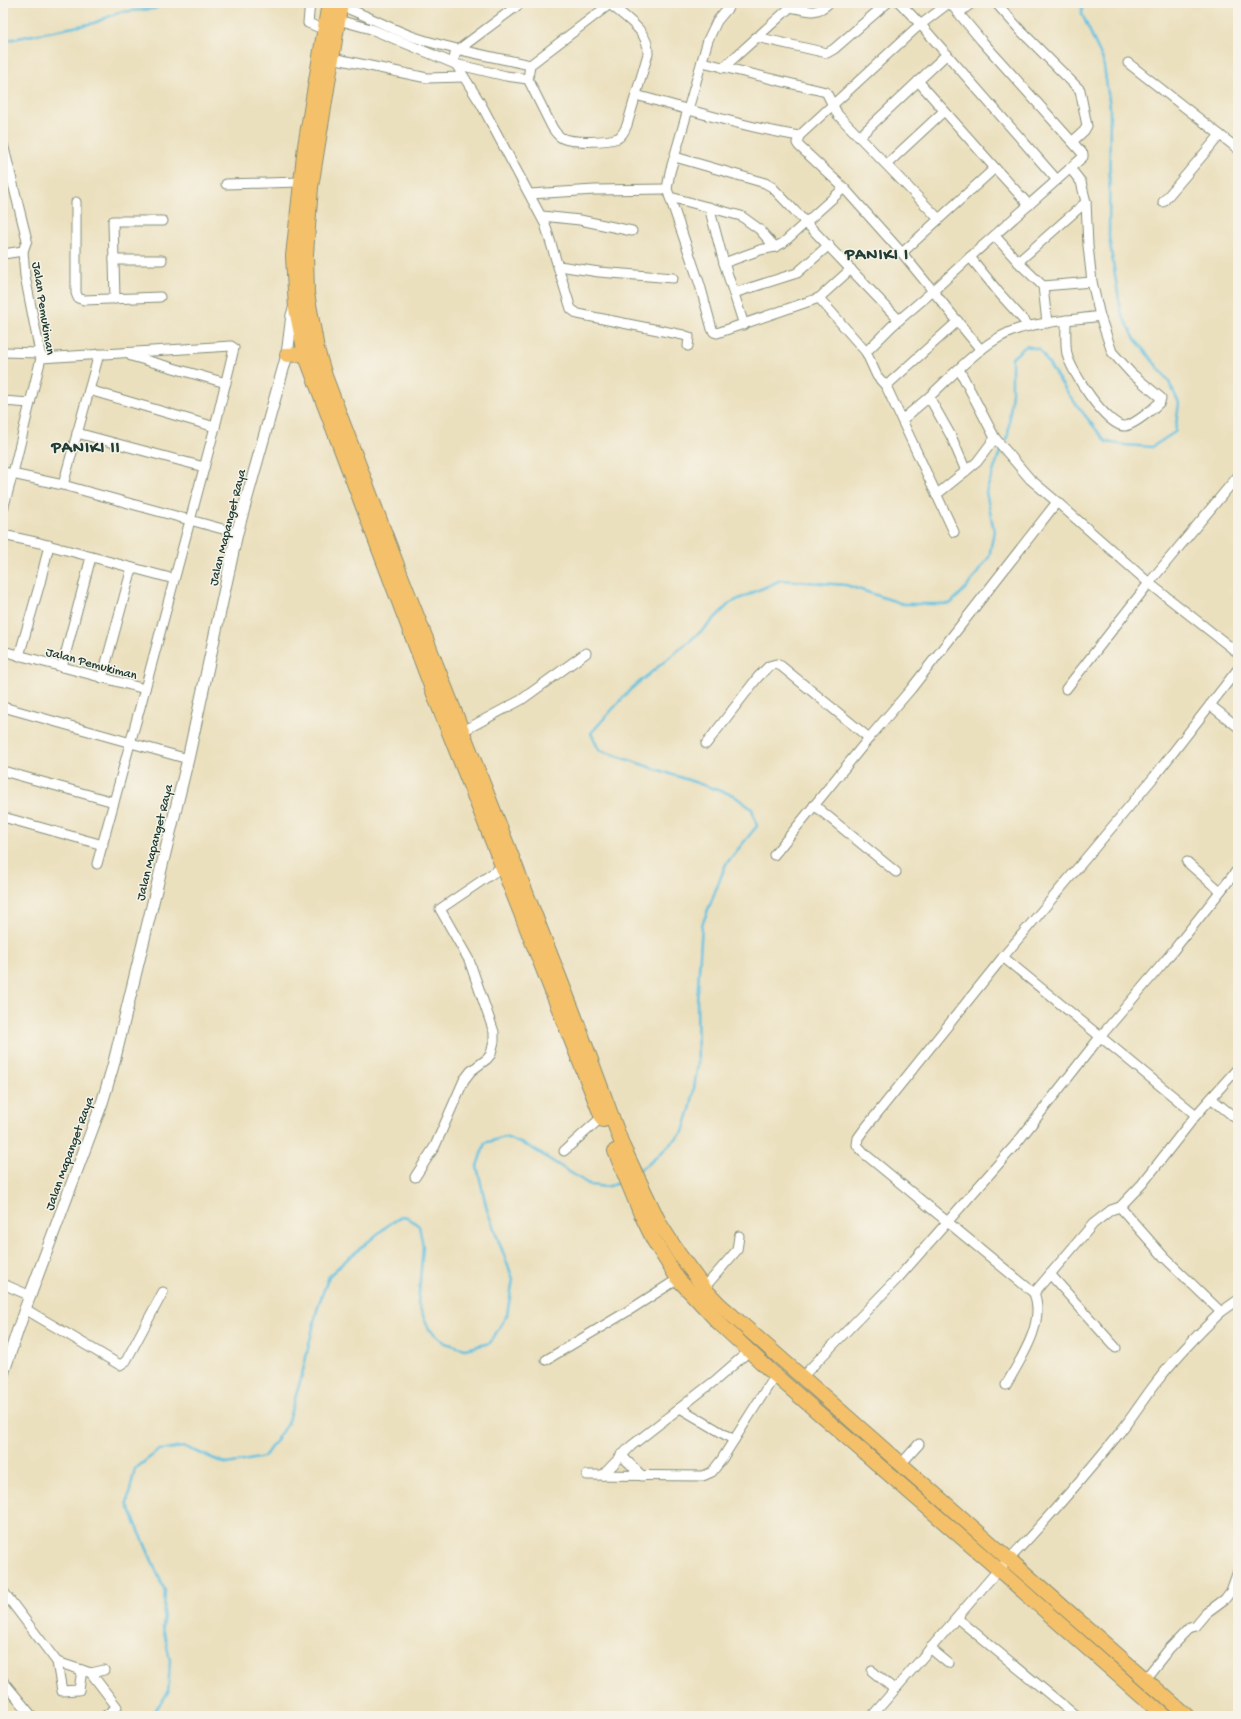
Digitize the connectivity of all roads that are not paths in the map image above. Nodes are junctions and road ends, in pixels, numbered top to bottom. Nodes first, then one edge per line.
1 (310, 3) edge
2 (521, 3) edge
3 (732, 3) edge
4 (829, 3) edge
5 (887, 3) edge
6 (900, 3) edge
7 (950, 3) edge
8 (972, 3) edge
9 (996, 3) edge
10 (610, 4) edge
11 (792, 5) edge
12 (337, 8) edge
13 (959, 13) junction
14 (921, 25) junction
15 (325, 30) junction
16 (756, 37) junction
17 (458, 50) junction
18 (947, 54) junction
19 (332, 58) junction
20 (702, 62) junction
21 (1128, 63) dead end
22 (455, 64) junction
23 (530, 65) junction
24 (723, 68) junction
25 (464, 77) junction
26 (528, 79) junction
27 (918, 81) junction
28 (636, 95) junction
29 (832, 106) junction
30 (688, 110) junction
31 (944, 111) junction
32 (1220, 135) junction
33 (799, 136) junction
34 (859, 137) junction
35 (1073, 142) junction
36 (3, 144) edge
37 (1238, 149) edge
38 (675, 157) junction
39 (887, 164) junction
40 (995, 168) junction
41 (1070, 168) junction
42 (1057, 180) junction
43 (300, 182) junction
44 (226, 184) dead end
45 (844, 188) junction
46 (669, 193) junction
47 (530, 194) junction
48 (76, 202) dead end
49 (1086, 202) junction
50 (1163, 202) dead end
51 (1029, 205) junction
52 (709, 207) junction
53 (542, 216) junction
54 (940, 219) junction
55 (163, 221) dead end
56 (806, 223) junction
57 (632, 231) dead end
58 (995, 236) junction
59 (829, 245) junction
60 (775, 247) junction
61 (23, 250) junction
62 (902, 253) junction
63 (3, 254) edge
64 (970, 257) junction
65 (114, 260) junction
66 (162, 260) dead end
67 (1018, 262) junction
68 (724, 263) junction
69 (559, 266) junction
70 (851, 269) junction
71 (673, 278) dead end
72 (1092, 282) junction
73 (1043, 286) junction
74 (933, 290) junction
75 (734, 293) junction
76 (160, 297) dead end
77 (819, 298) junction
78 (115, 299) junction
79 (303, 309) junction
80 (1100, 316) junction
81 (900, 320) junction
82 (1066, 320) junction
83 (958, 321) junction
84 (1047, 323) junction
85 (744, 325) junction
86 (1029, 326) junction
87 (688, 346) dead end
88 (981, 350) junction
89 (3, 352) edge
90 (866, 352) junction
91 (98, 354) junction
92 (125, 354) junction
93 (305, 354) junction
94 (287, 355) junction
95 (40, 356) junction
96 (959, 369) junction
97 (226, 383) junction
98 (886, 386) junction
99 (89, 390) junction
100 (929, 397) junction
101 (3, 401) edge
102 (30, 404) junction
103 (902, 420) junction
104 (215, 427) junction
105 (78, 433) junction
106 (995, 438) junction
107 (204, 467) junction
108 (966, 471) junction
109 (3, 472) edge
110 (13, 473) junction
111 (1238, 476) edge
112 (63, 485) junction
113 (936, 495) junction
114 (1057, 502) junction
115 (3, 509) edge
116 (189, 520) junction
117 (954, 532) dead end
118 (237, 533) junction
119 (3, 535) edge
120 (48, 545) junction
121 (91, 557) junction
122 (132, 568) junction
123 (174, 579) junction
124 (1149, 583) junction
125 (3, 651) edge
126 (586, 653) dead end
127 (1238, 653) edge
128 (19, 656) junction
129 (62, 667) junction
130 (1238, 669) edge
131 (102, 678) junction
132 (1066, 689) dead end
133 (145, 690) junction
134 (1210, 705) junction
135 (3, 707) edge
136 (1238, 727) edge
137 (462, 731) junction
138 (869, 738) junction
139 (130, 742) junction
140 (706, 744) dead end
141 (188, 759) junction
142 (3, 771) edge
143 (114, 802) junction
144 (814, 805) junction
145 (3, 817) edge
146 (103, 845) junction
147 (774, 855) dead end
148 (1187, 862) dead end
149 (97, 864) dead end
150 (502, 867) junction
151 (1238, 869) edge
152 (896, 872) dead end
153 (1220, 891) junction
154 (1003, 957) junction
155 (569, 1019) junction
156 (1100, 1037) junction
157 (1238, 1068) edge
158 (1212, 1099) junction
159 (1196, 1115) junction
160 (602, 1117) junction
161 (1238, 1120) edge
162 (564, 1151) dead end
163 (626, 1164) junction
164 (415, 1177) dead end
165 (1120, 1207) junction
166 (947, 1221) junction
167 (739, 1236) dead end
168 (1050, 1274) junction
169 (678, 1279) junction
170 (3, 1284) edge
171 (704, 1288) junction
172 (163, 1292) dead end
173 (1034, 1293) junction
174 (31, 1296) junction
175 (1238, 1300) edge
176 (26, 1309) junction
177 (1221, 1312) junction
178 (1116, 1348) dead end
179 (748, 1352) junction
180 (546, 1360) dead end
181 (3, 1374) edge
182 (774, 1375) junction
183 (801, 1378) junction
184 (1006, 1384) dead end
185 (680, 1408) junction
186 (734, 1440) junction
187 (919, 1444) dead end
188 (622, 1455) junction
189 (901, 1464) junction
190 (587, 1475) dead end
191 (603, 1475) junction
192 (642, 1476) junction
193 (1004, 1565) junction
194 (1238, 1571) edge
195 (3, 1591) edge
196 (957, 1618) junction
197 (930, 1648) junction
198 (57, 1662) junction
199 (948, 1663) dead end
200 (104, 1670) dead end
201 (872, 1671) dead end
202 (86, 1672) junction
203 (1145, 1679) junction
204 (3, 1681) edge
205 (894, 1690) junction
206 (32, 1716) edge
207 (105, 1716) edge
208 (872, 1716) edge
209 (1076, 1716) edge
210 (1164, 1716) edge
211 (1187, 1716) edge

1 - 15 street
2 - 17 street
3 - 20 street
4 - 11 street
5 - 16 street
6 - 14 street
7 - 13 street
7 - 14 street
8 - 13 street
9 - 35 street
10 - 23 street
10 - 28 street
11 - 16 street
12 - 15 highway
12 - 17 street
12 - 19 highway
12 - 22 street
13 - 35 street
14 - 18 street
14 - 29 street
15 - 43 highway
16 - 24 street
17 - 22 street
17 - 23 street
18 - 27 street
18 - 42 street
19 - 25 street
19 - 79 highway
20 - 24 street
20 - 30 street
21 - 32 street
22 - 25 street
22 - 26 street
23 - 26 street
24 - 29 street
25 - 47 street
26 - 28 street
27 - 31 street
27 - 34 street
28 - 30 street
29 - 33 street
29 - 34 street
30 - 33 street
30 - 38 street
31 - 39 street
31 - 40 street
32 - 37 street
32 - 50 street
33 - 45 street
34 - 39 street
35 - 41 street
36 - 61 street, Jalan Pemukiman
38 - 46 street
38 - 56 street
39 - 54 street
40 - 51 street
40 - 54 street
41 - 42 street
41 - 49 street
42 - 51 street
43 - 44 street
43 - 79 highway
45 - 56 street
45 - 62 street
46 - 47 street
46 - 52 street
46 - 85 street
47 - 53 street
48 - 78 street
49 - 67 street
49 - 72 street
51 - 58 street
52 - 60 street
52 - 68 street
53 - 57 street
53 - 69 street
54 - 62 street
55 - 65 street
56 - 59 street
56 - 60 street
58 - 64 street
58 - 67 street
59 - 70 street
59 - 75 street
60 - 68 street
61 - 63 street
61 - 95 street, Jalan Pemukiman
62 - 74 street
64 - 74 street
64 - 86 street
65 - 66 street
65 - 78 street
67 - 73 street
68 - 75 street
69 - 71 street
69 - 87 street
70 - 77 street
70 - 81 street
72 - 73 street
72 - 80 street
73 - 84 street
74 - 81 street
74 - 83 street
75 - 85 street
76 - 78 street
77 - 85 street
77 - 90 street
79 - 93 highway
79 - 94 street, Jalan Mapanget Raya
79 - 137 highway
80 - 82 street
80 - 82 street
81 - 90 street
82 - 84 street
83 - 88 street
83 - 98 street
84 - 86 street
86 - 88 street
88 - 96 street
89 - 95 street
90 - 98 street
91 - 92 street
91 - 95 street
91 - 99 street
92 - 97 street
92 - 97 street
93 - 94 highway
93 - 150 highway
94 - 118 street, Jalan Mapanget Raya
95 - 102 street, Jalan Pemukiman
96 - 100 street
96 - 106 street
97 - 104 street
98 - 103 street
99 - 104 street
99 - 105 street
100 - 103 street
100 - 108 street
101 - 102 street
102 - 110 street, Jalan Pemukiman
103 - 113 street
104 - 107 street
105 - 107 street
105 - 112 street
106 - 108 street
106 - 114 street
107 - 116 street
108 - 113 street
109 - 110 street
110 - 112 street
110 - 115 street, Jalan Pemukiman
111 - 124 street
112 - 116 street
113 - 117 street
114 - 124 street
114 - 138 street
116 - 118 street
116 - 123 street
118 - 141 street, Jalan Mapanget Raya
119 - 120 street
120 - 121 street
120 - 128 street
121 - 122 street
121 - 129 street
122 - 123 street
122 - 131 street
123 - 133 street
124 - 127 street
124 - 132 street
125 - 128 street, Jalan Pemukiman
126 - 137 street
128 - 129 street, Jalan Pemukiman
129 - 131 street, Jalan Pemukiman
130 - 134 street
131 - 133 street, Jalan Pemukiman
133 - 139 street, Jalan Pemukiman
134 - 136 street
134 - 154 street
135 - 139 street
137 - 155 highway
138 - 140 street
138 - 144 street
139 - 141 street
139 - 143 street, Jalan Pemukiman
141 - 174 street, Jalan Mapanget Raya
142 - 143 street
143 - 146 street, Jalan Pemukiman
144 - 147 street
144 - 152 street
145 - 146 street
146 - 149 street, Jalan Pemukiman
148 - 153 street
150 - 155 highway
150 - 164 street
151 - 153 street
153 - 156 street
154 - 156 street
154 - 166 street
155 - 160 highway
155 - 163 highway
156 - 159 street
156 - 166 street
157 - 158 street
158 - 159 street
158 - 161 street
159 - 165 street
160 - 162 street
160 - 163 highway
163 - 169 highway
163 - 171 highway
165 - 168 street
165 - 177 street
166 - 173 street
166 - 183 street
167 - 171 street
168 - 173 street
168 - 178 street
169 - 179 highway
169 - 180 street
170 - 174 street
171 - 183 highway
172 - 176 street
173 - 184 street
174 - 176 street, Jalan Mapanget Raya
175 - 177 street
176 - 181 street, Jalan Mapanget Raya
177 - 193 street
179 - 182 highway
179 - 185 street
182 - 186 street
182 - 193 highway
183 - 189 highway
185 - 186 street
185 - 188 street
186 - 192 street
187 - 189 street
188 - 191 street
188 - 192 street
189 - 193 highway
190 - 191 street
191 - 192 street
193 - 196 street
193 - 203 highway
193 - 210 highway
194 - 203 street
195 - 198 street
196 - 197 street
196 - 209 street
197 - 199 street
197 - 205 street
198 - 202 street
198 - 202 street
200 - 202 street
201 - 205 street
202 - 207 street
203 - 211 highway
204 - 206 street
205 - 208 street

